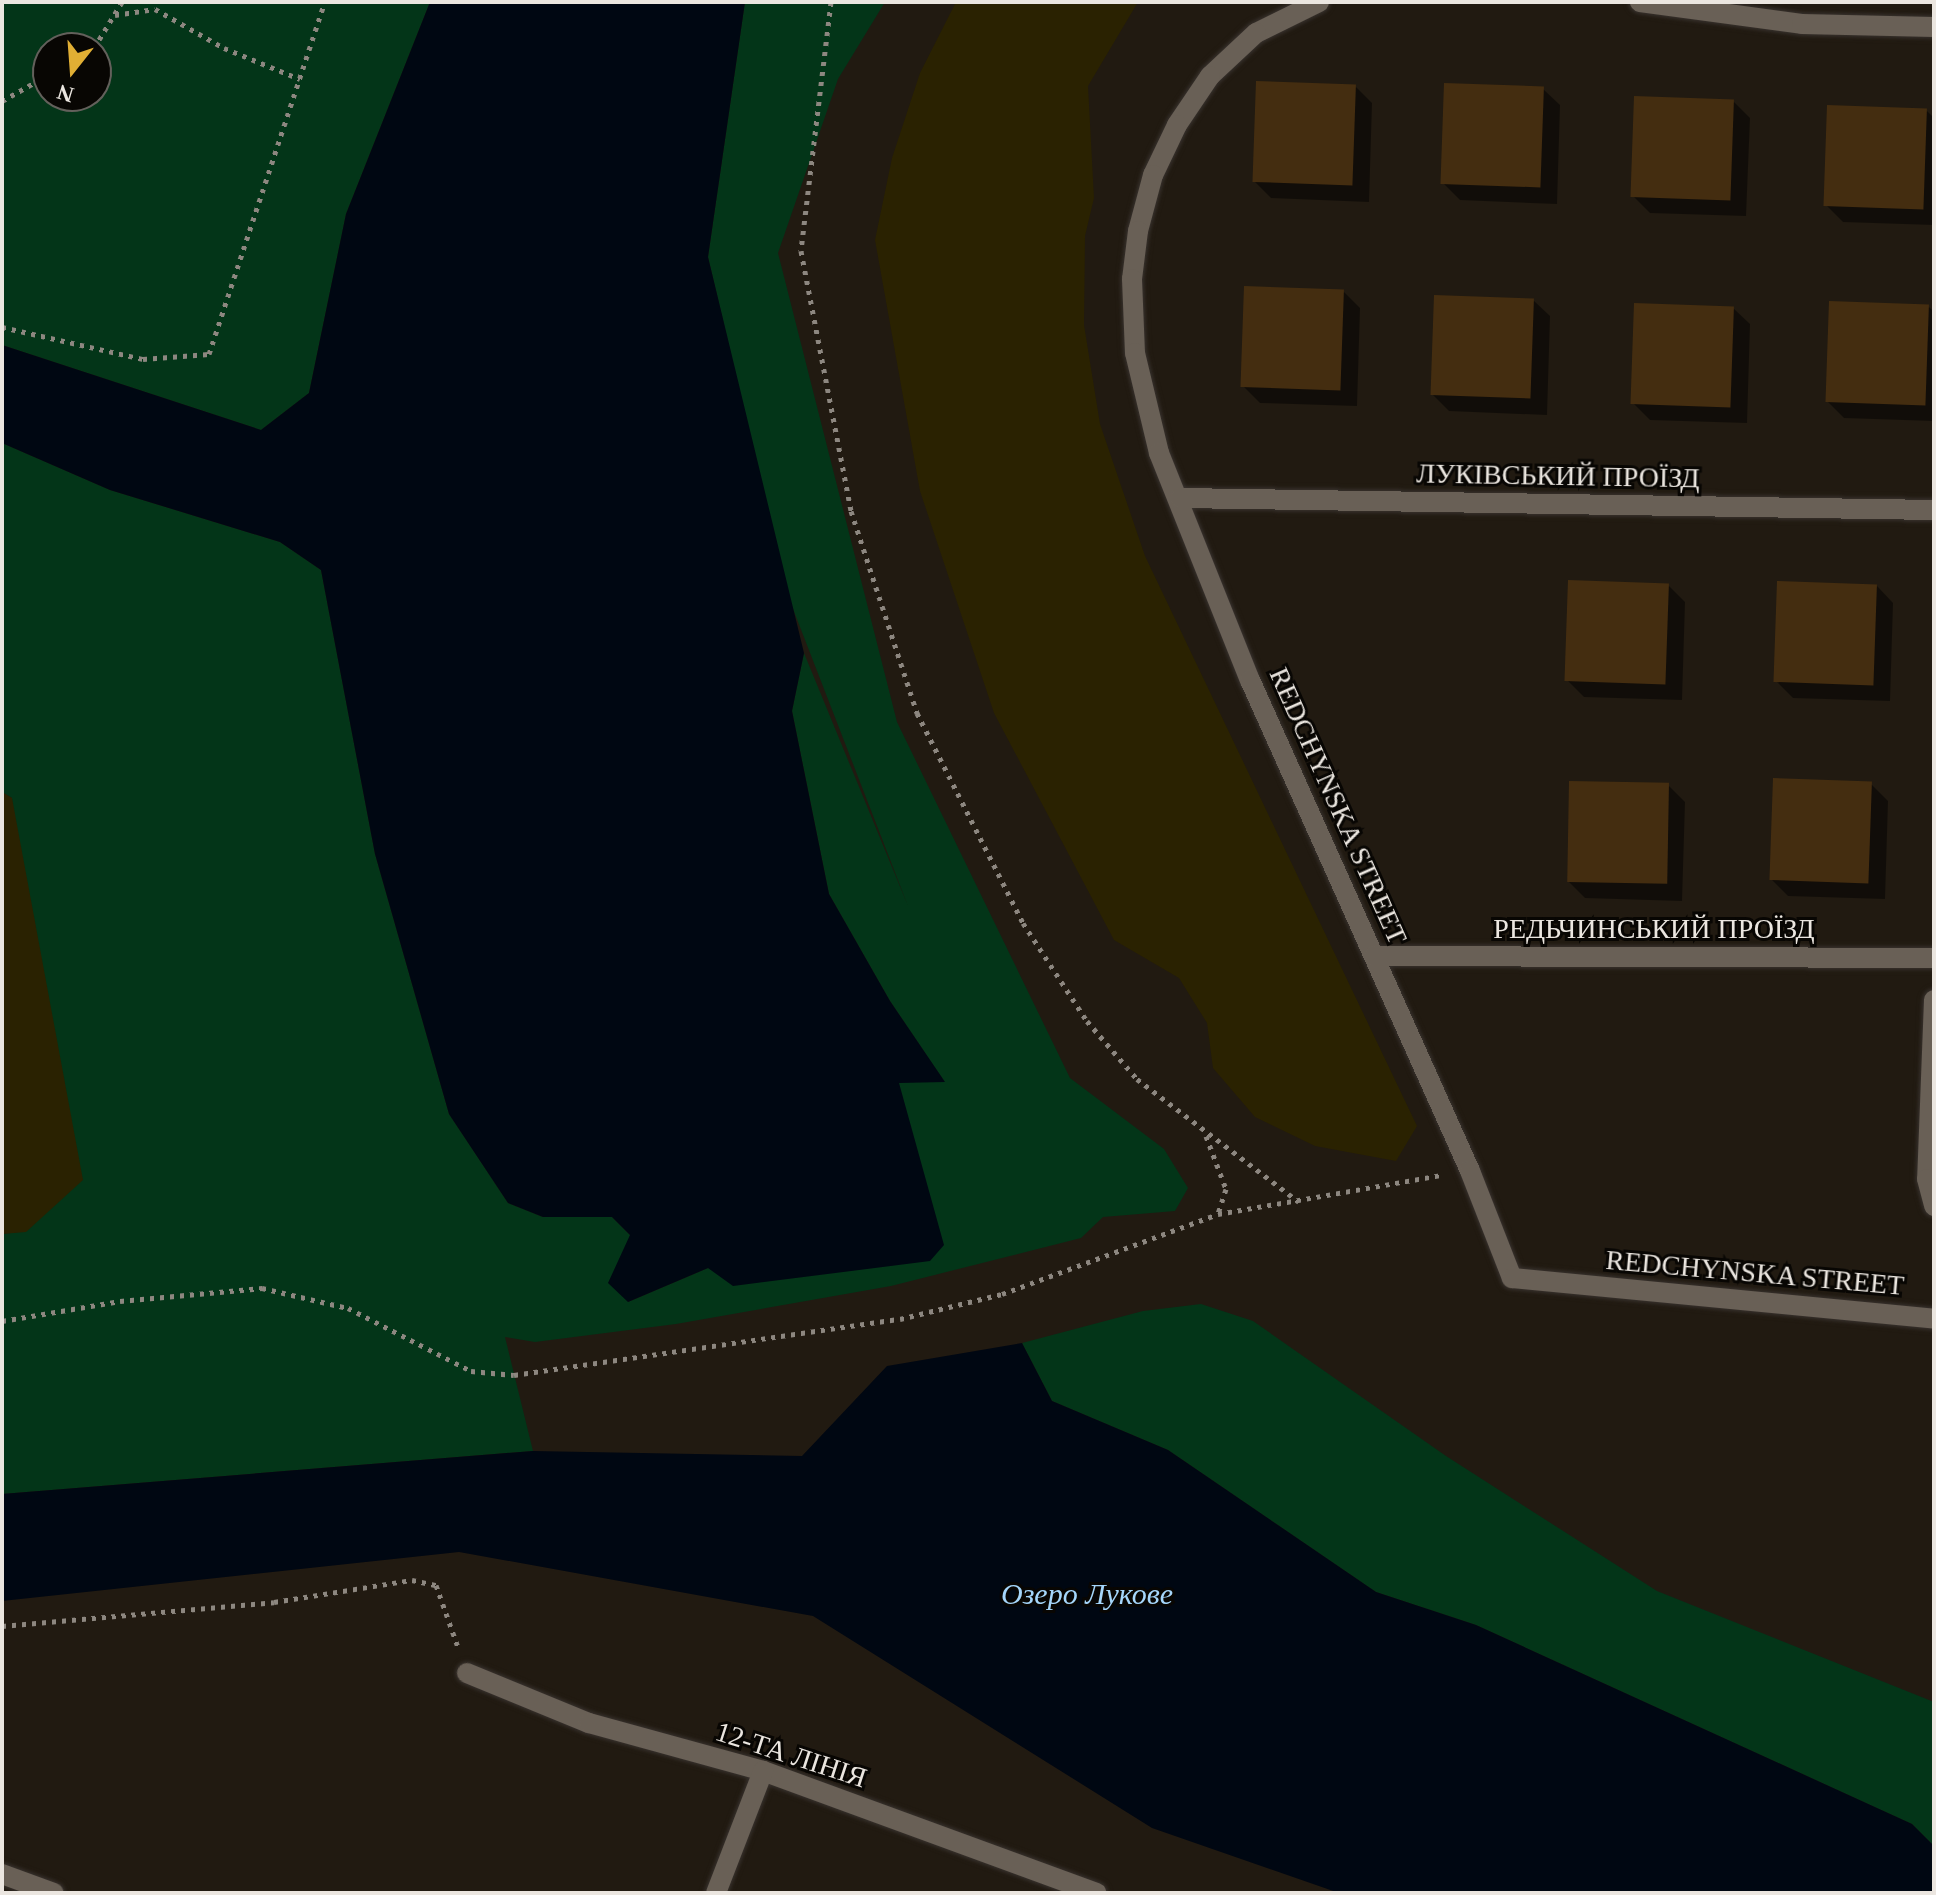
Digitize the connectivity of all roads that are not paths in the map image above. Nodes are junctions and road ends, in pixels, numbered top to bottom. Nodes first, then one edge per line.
1 (1319, 2) edge
2 (1640, 2) edge
3 (1934, 27) edge
4 (1180, 498) junction
5 (1934, 510) edge
6 (1374, 956) junction
7 (1934, 958) edge
8 (1934, 1000) edge
9 (1934, 1206) edge
10 (1934, 1319) edge
11 (467, 1673) road end
12 (763, 1771) junction
13 (2, 1874) edge
14 (54, 1893) edge
15 (716, 1893) edge
16 (1096, 1893) edge

1 - 4 street, REDCHYNSKA STREET
2 - 3 street
4 - 5 street, ЛУКІВСЬКИЙ ПРОЇЗД
4 - 6 street, REDCHYNSKA STREET
6 - 7 street, РЕДЬЧИНСЬКИЙ ПРОЇЗД
6 - 10 street, REDCHYNSKA STREET
8 - 9 street
11 - 12 street, 12-ТА ЛІНІЯ
12 - 15 street
12 - 16 street, 12-ТА ЛІНІЯ
13 - 14 street

